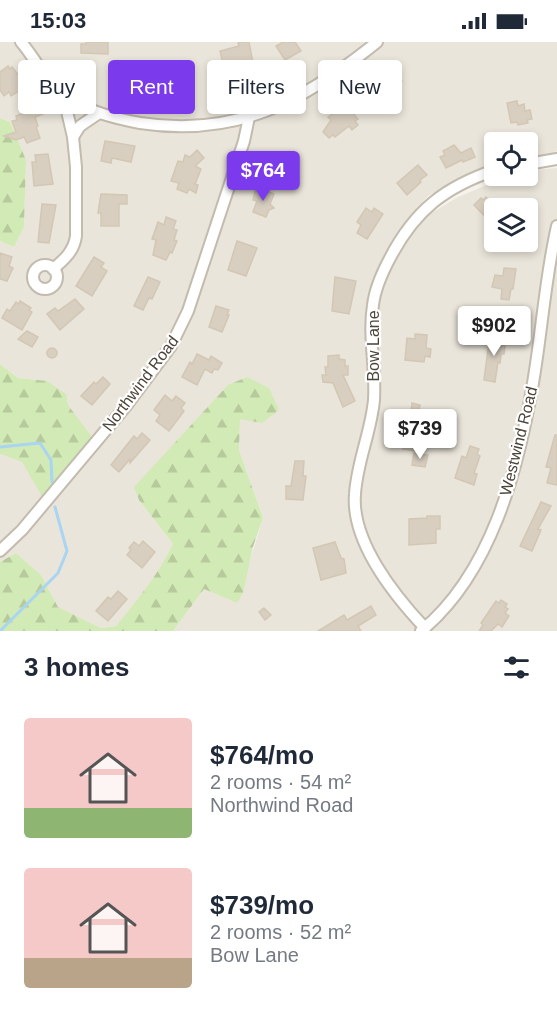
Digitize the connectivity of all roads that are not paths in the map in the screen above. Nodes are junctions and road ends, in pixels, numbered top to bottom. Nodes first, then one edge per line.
1 (21, 42) edge
2 (377, 42) edge
3 (36, 60) edge
4 (96, 111) edge
5 (99, 113) junction
6 (68, 114) edge
7 (249, 117) junction
8 (73, 137) junction
9 (557, 159) edge
10 (538, 162) edge
11 (484, 175) edge
12 (557, 226) edge
13 (53, 269) dead end
14 (0, 551) edge
15 (423, 629) edge

1 - 3 street
2 - 7 street
4 - 5 street
5 - 7 street
5 - 8 street
6 - 8 street
7 - 14 street, Northwind Road
8 - 13 street
9 - 10 street
11 - 15 street, Bow Lane
12 - 15 street, Westwind Road

